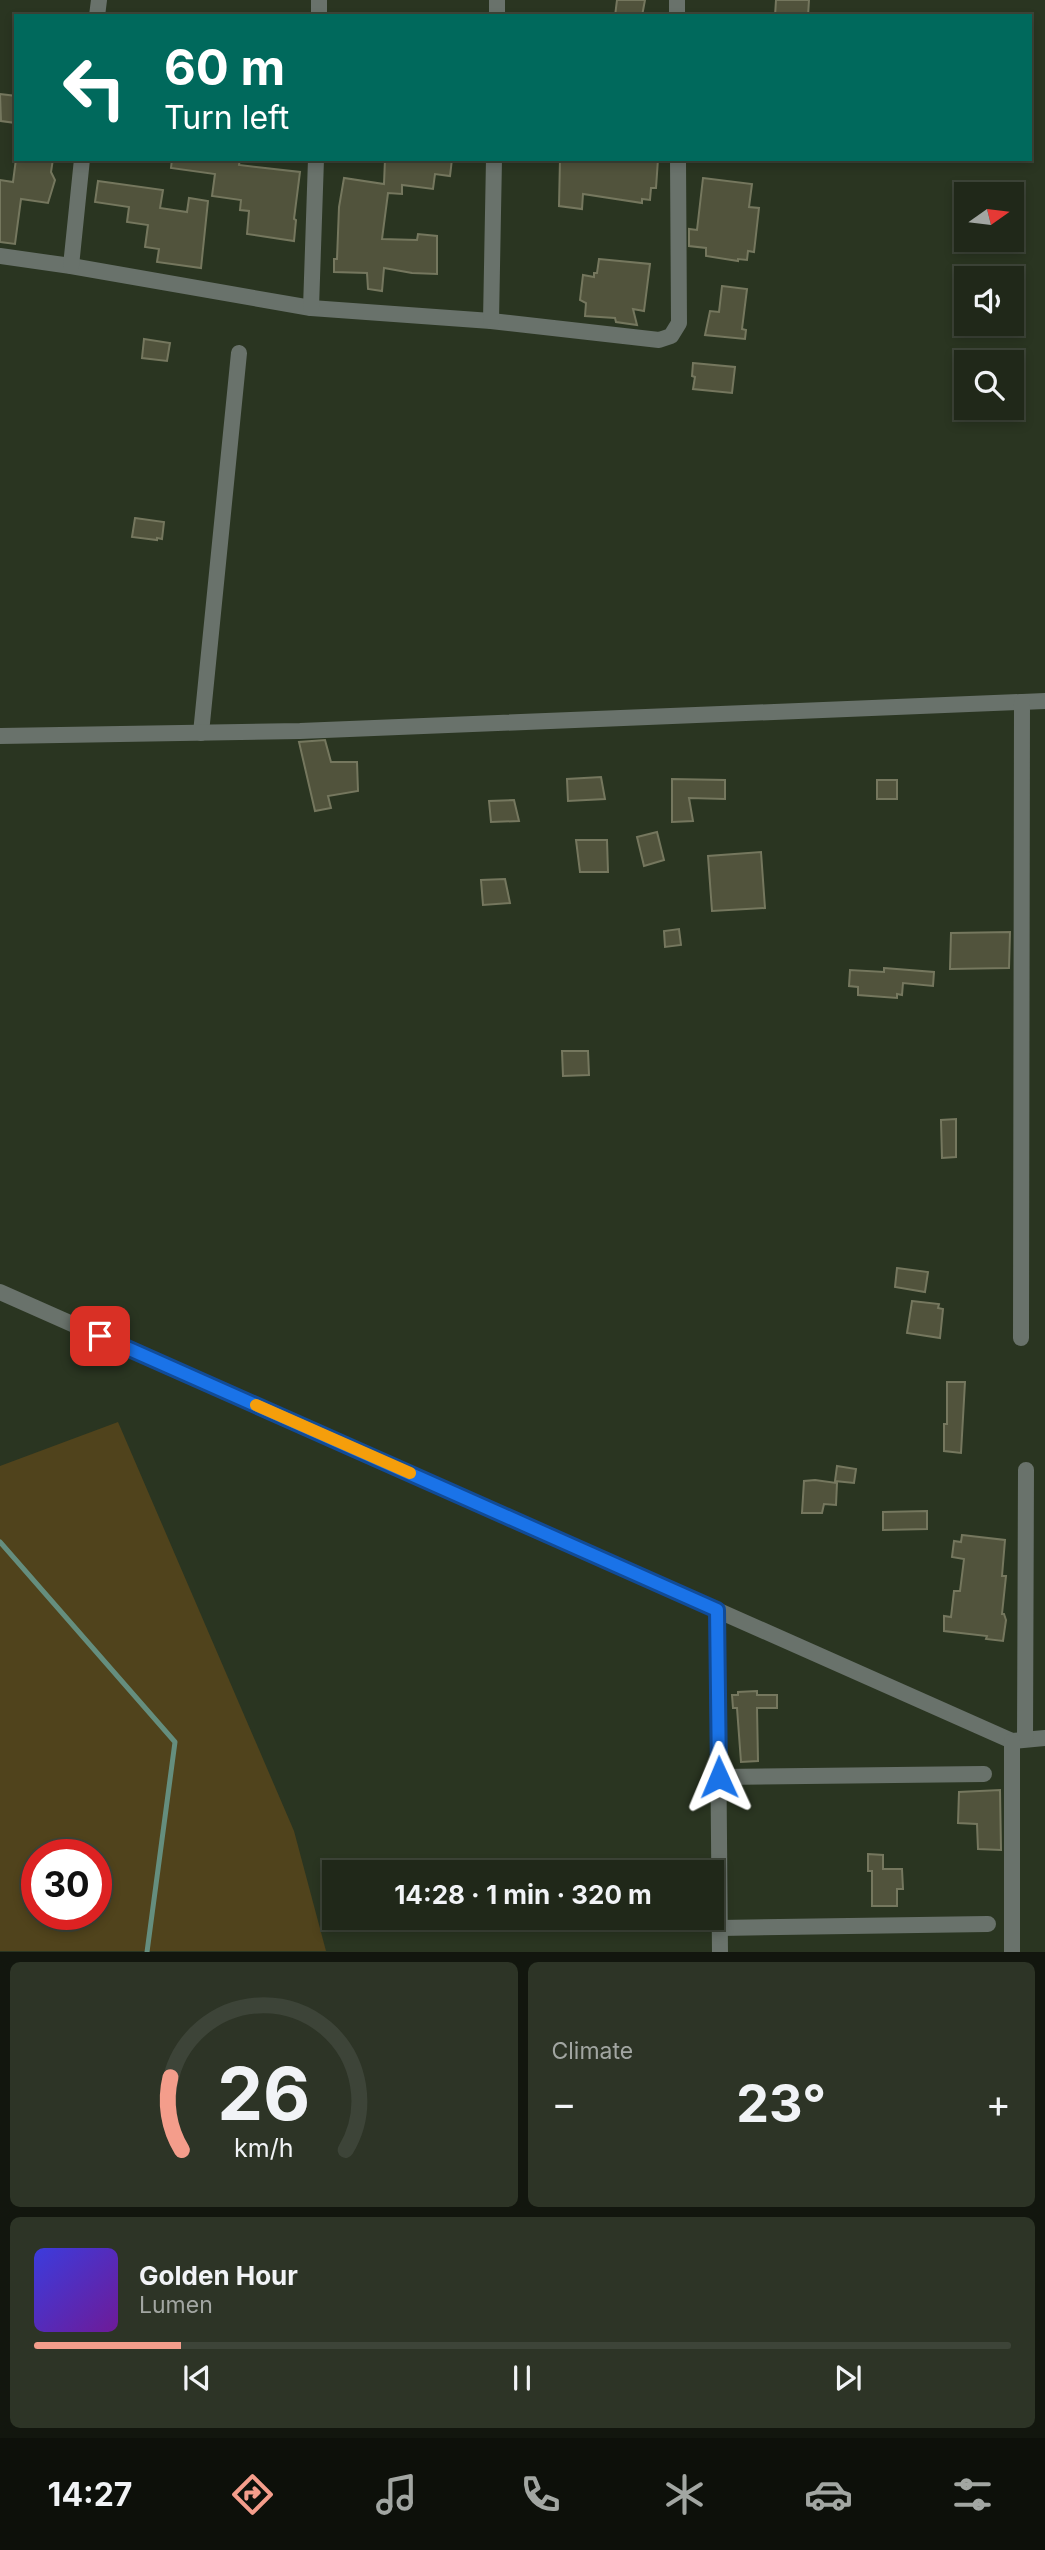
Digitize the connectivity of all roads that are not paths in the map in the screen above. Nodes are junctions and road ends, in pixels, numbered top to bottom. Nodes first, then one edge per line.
1 (82, 161) edge
2 (316, 161) edge
3 (494, 161) edge
4 (677, 161) edge
5 (0, 256) edge
6 (71, 266) junction
7 (310, 307) junction
8 (491, 321) junction
9 (239, 354) dead end
10 (1045, 701) edge
11 (1022, 702) junction
12 (201, 733) junction
13 (0, 736) edge
14 (0, 1292) edge
15 (1021, 1338) dead end
16 (1026, 1470) dead end
17 (717, 1610) junction
18 (1045, 1738) edge
19 (1019, 1740) junction
20 (985, 1774) dead end
21 (719, 1777) junction
22 (720, 1860) edge
23 (988, 1924) dead end
24 (724, 1928) edge
25 (720, 1930) edge
26 (720, 1951) edge
27 (1012, 1951) edge

1 - 6 street
2 - 7 street
3 - 8 street
4 - 8 street
5 - 6 street
6 - 7 street
7 - 8 street
9 - 12 street
10 - 11 street
11 - 12 street
11 - 15 street
12 - 13 street
14 - 17 street
16 - 19 street
17 - 19 street
17 - 21 street
18 - 19 street
19 - 27 street
20 - 21 street
21 - 22 street
23 - 24 street
25 - 26 street

